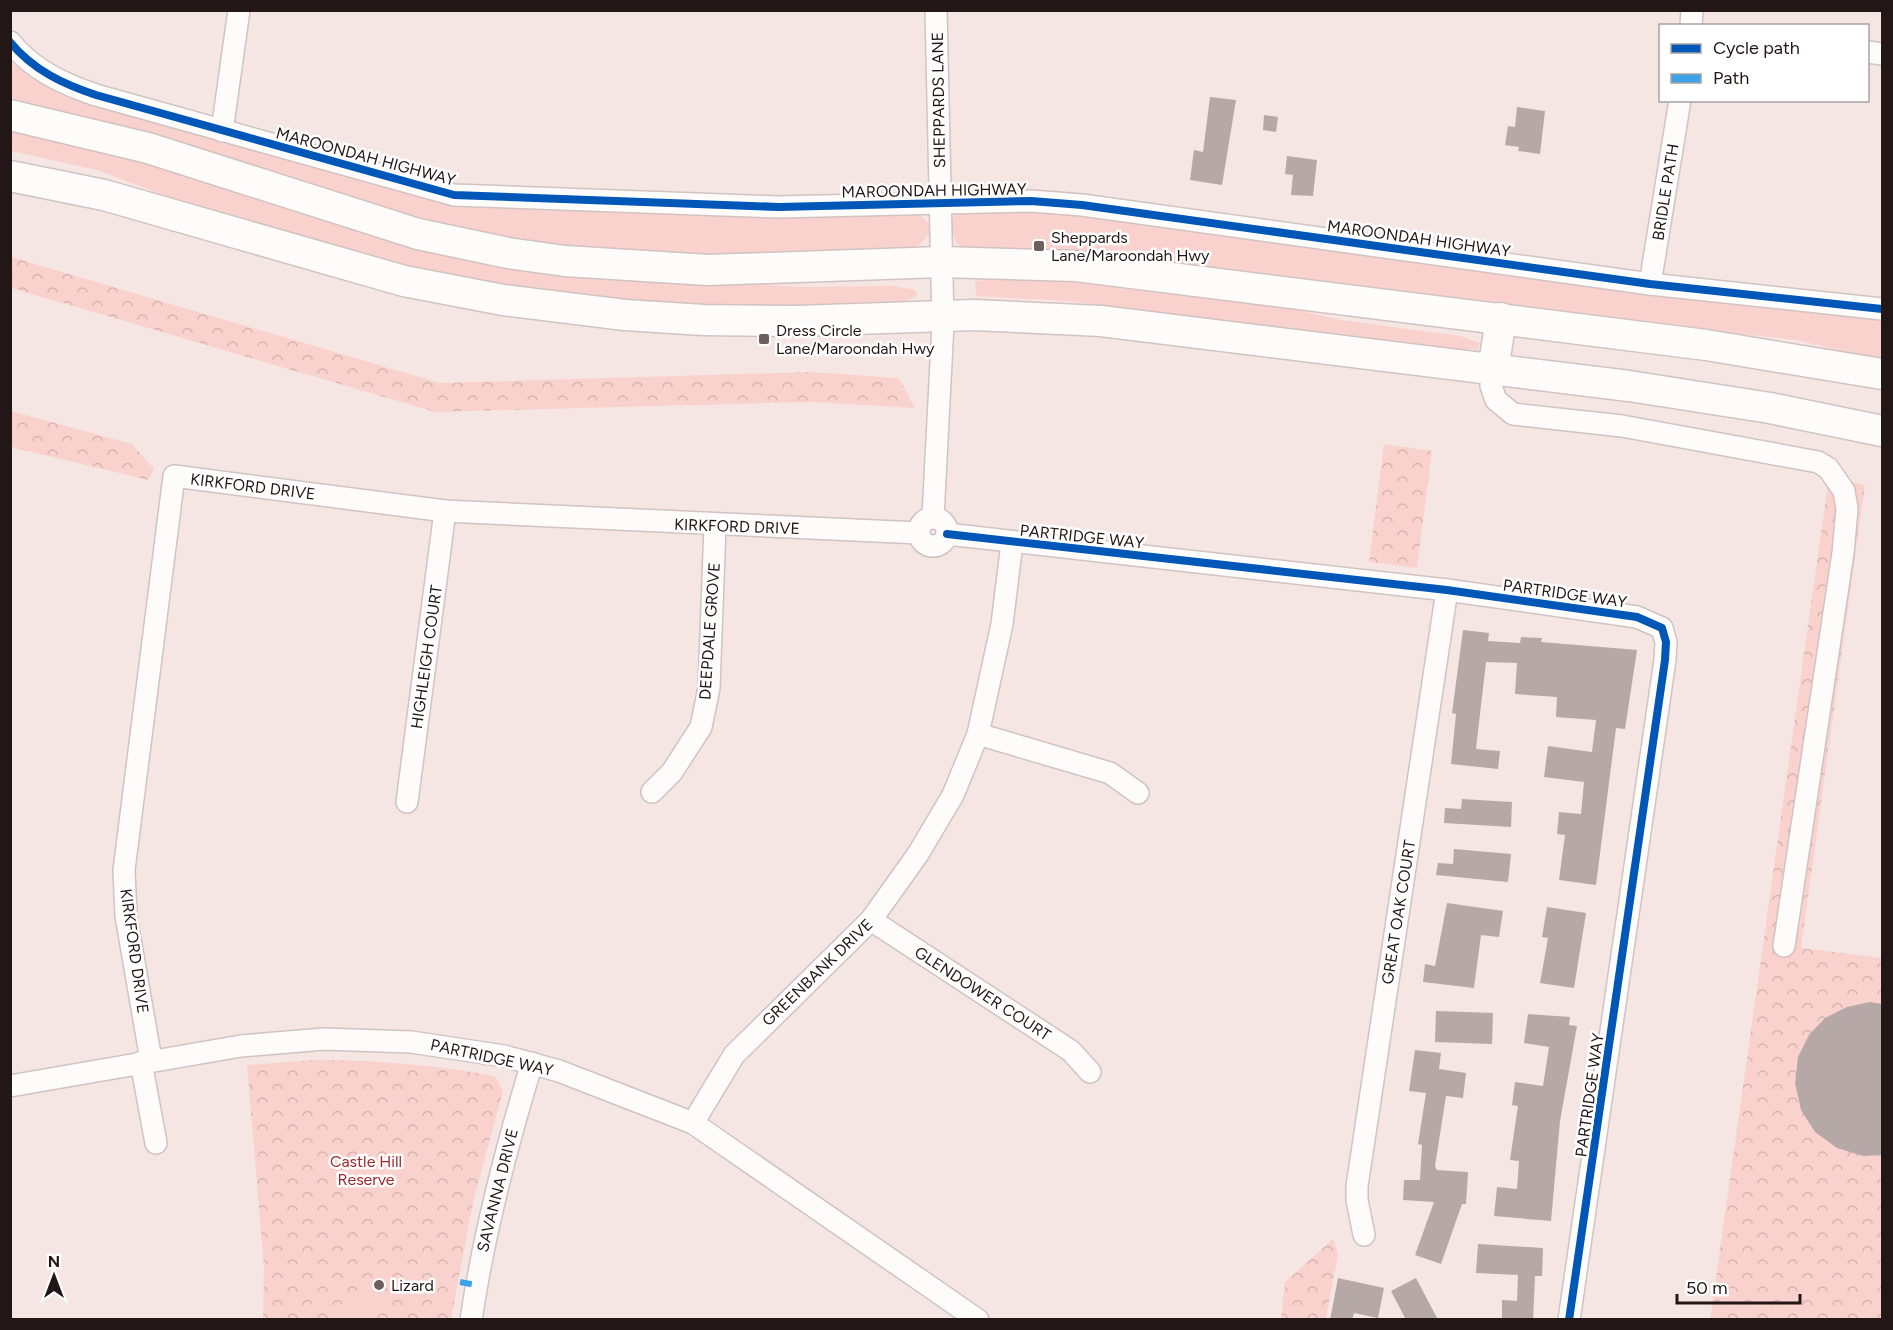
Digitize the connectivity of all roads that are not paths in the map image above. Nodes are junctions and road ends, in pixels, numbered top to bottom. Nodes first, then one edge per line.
1 (239, 10) edge
2 (936, 10) edge
3 (10, 42) edge
4 (1680, 102) edge
5 (10, 115) edge
6 (222, 131) junction
7 (10, 176) edge
8 (941, 204) junction
9 (942, 262) junction
10 (1650, 284) junction
11 (1882, 309) edge
12 (943, 315) junction
13 (1501, 318) junction
14 (1493, 371) junction
15 (1882, 374) edge
16 (1882, 431) edge
17 (446, 511) junction
18 (926, 525) junction
19 (715, 526) junction
20 (1012, 543) junction
21 (1447, 590) junction
22 (978, 734) junction
23 (652, 792) dead end
24 (1138, 793) dead end
25 (407, 802) dead end
26 (871, 920) junction
27 (1784, 946) dead end
28 (146, 1061) junction
29 (532, 1063) junction
30 (1090, 1071) dead end
31 (10, 1086) edge
32 (693, 1123) junction
33 (156, 1143) dead end
34 (1364, 1235) dead end
35 (471, 1320) edge
36 (978, 1320) edge
37 (1569, 1320) edge

1 - 6 street
2 - 8 street, SHEPPARDS LANE
3 - 6 street, MAROONDAH HIGHWAY
4 - 10 street, BRIDLE PATH
5 - 9 highway
6 - 8 street, MAROONDAH HIGHWAY
7 - 12 highway
8 - 9 street, SHEPPARDS LANE
8 - 10 street, MAROONDAH HIGHWAY
9 - 12 street, SHEPPARDS LANE
9 - 13 highway
10 - 11 street, MAROONDAH HIGHWAY
12 - 14 highway
12 - 18 street, SHEPPARDS LANE
13 - 14 highway
13 - 15 highway
14 - 16 highway
14 - 27 street
17 - 19 street, KIRKFORD DRIVE
17 - 25 street, HIGHLEIGH COURT
17 - 28 street, KIRKFORD DRIVE
18 - 19 street, KIRKFORD DRIVE
18 - 20 street, PARTRIDGE WAY
19 - 23 street, DEEPDALE GROVE
20 - 21 street, PARTRIDGE WAY
20 - 22 street, GREENBANK DRIVE
21 - 34 street, GREAT OAK COURT
21 - 37 street, PARTRIDGE WAY
22 - 24 street
22 - 26 street, GREENBANK DRIVE
26 - 30 street, GLENDOWER COURT
26 - 32 street, GREENBANK DRIVE
28 - 29 street, PARTRIDGE WAY
28 - 31 street, PARTRIDGE WAY
28 - 33 street
29 - 32 street, PARTRIDGE WAY
29 - 35 street, SAVANNA DRIVE
32 - 36 street, PARTRIDGE WAY

